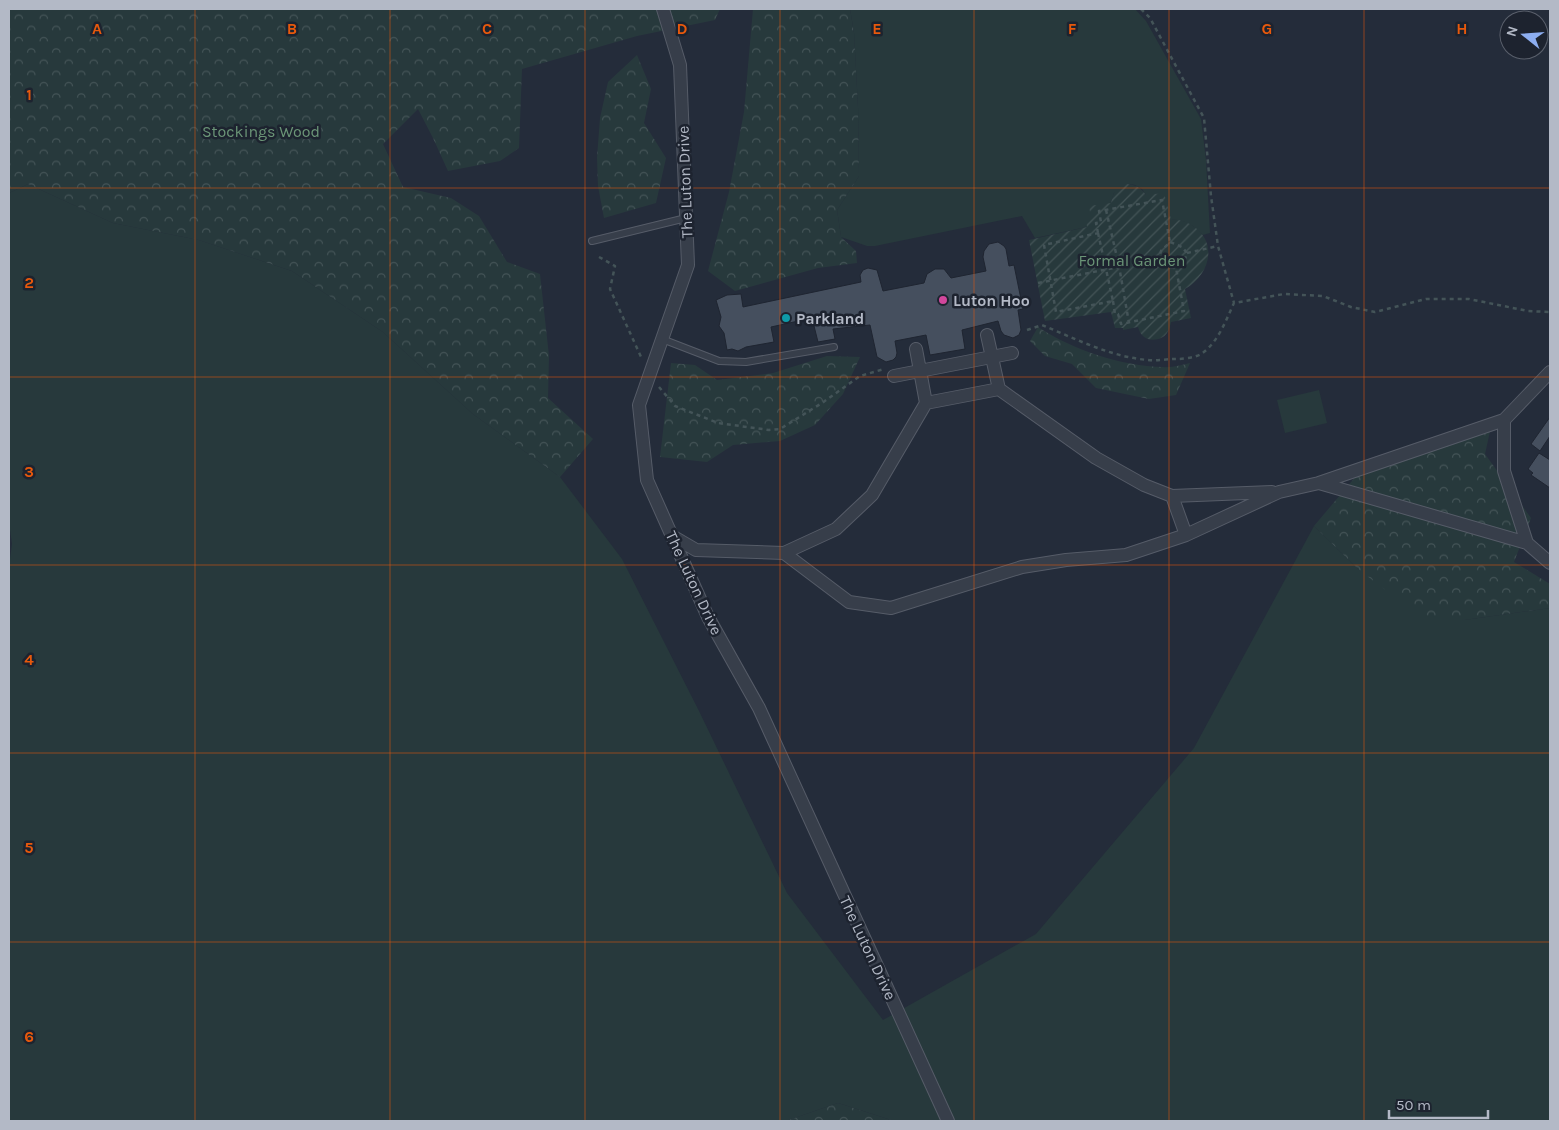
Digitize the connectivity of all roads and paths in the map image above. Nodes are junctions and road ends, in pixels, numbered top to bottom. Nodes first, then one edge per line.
1 (663, 9) edge
2 (1141, 9) edge
3 (1106, 210) junction
4 (686, 218) junction
5 (1098, 233) junction
6 (592, 241) dead end
7 (1170, 242) junction
8 (1218, 246) junction
9 (1187, 253) junction
10 (599, 257) dead end
11 (1159, 258) junction
12 (1119, 266) junction
13 (1176, 268) junction
14 (1106, 269) junction
15 (1050, 281) junction
16 (1038, 283) dead end
17 (1113, 301) junction
18 (1234, 303) junction
19 (1550, 312) edge
20 (1037, 322) dead end
21 (1129, 323) junction
22 (1042, 324) junction
23 (1027, 330) dead end
24 (987, 335) dead end
25 (662, 340) junction
26 (834, 347) dead end
27 (916, 349) dead end
28 (1012, 353) dead end
29 (992, 357) junction
30 (920, 372) junction
31 (1550, 372) edge
32 (890, 373) joint
33 (650, 376) junction
34 (999, 390) junction
35 (926, 403) junction
36 (1504, 420) junction
37 (1319, 483) junction
38 (1279, 492) junction
39 (1172, 496) junction
40 (1186, 535) junction
41 (672, 536) junction
42 (1527, 542) junction
43 (784, 553) junction
44 (1550, 563) edge
45 (948, 1121) edge

1 - 4 street, The Luton Drive
2 - 8 path
3 - 5 path
3 - 7 path
3 - 12 path
4 - 6 lane
4 - 25 street, The Luton Drive
5 - 14 path
5 - 15 path
7 - 9 path
7 - 11 path
8 - 9 path
8 - 18 path
9 - 13 path
10 - 33 path
11 - 12 path
11 - 13 path
12 - 14 path
12 - 21 path
13 - 21 path
14 - 15 path
14 - 17 path
15 - 16 path
15 - 17 path
17 - 21 path
18 - 19 path
18 - 22 path
20 - 22 path
22 - 23 path
24 - 29 street
25 - 26 lane
25 - 33 street, The Luton Drive
27 - 30 street
28 - 29 street
29 - 30 street
29 - 34 street
30 - 32 street
30 - 35 street
31 - 36 street
32 - 33 path
33 - 41 street, The Luton Drive
34 - 35 street
34 - 39 street
35 - 43 street
36 - 37 street
36 - 42 street
37 - 38 street
37 - 42 street
38 - 39 street
38 - 40 street
39 - 40 street
40 - 43 street
41 - 43 street
41 - 45 street, The Luton Drive
42 - 44 street

